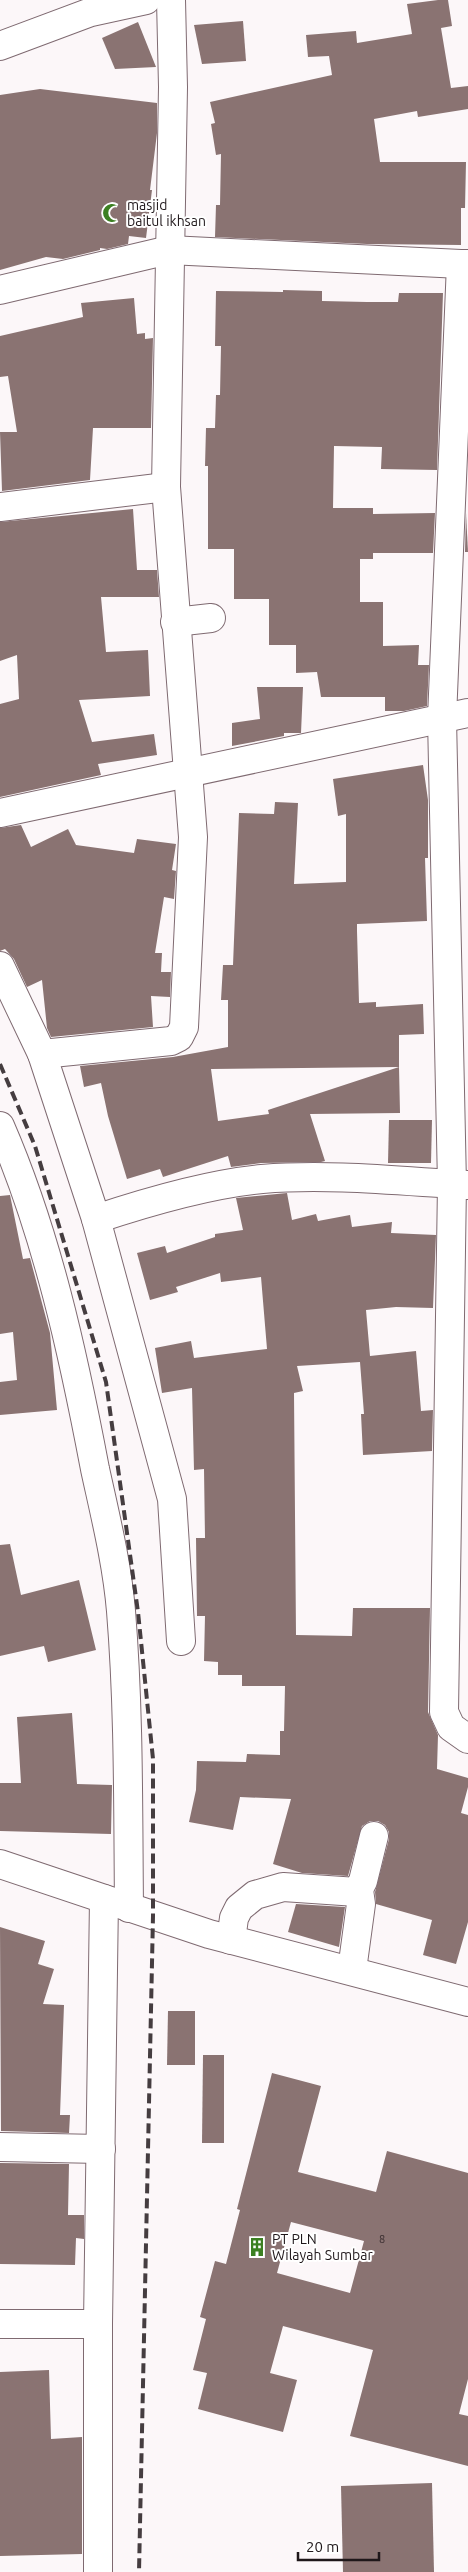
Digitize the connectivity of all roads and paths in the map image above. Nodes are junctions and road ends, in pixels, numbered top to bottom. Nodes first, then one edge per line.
1 (171, 0) edge
2 (130, 1) edge
3 (0, 46) edge
4 (169, 250) junction
5 (465, 264) edge
6 (0, 290) edge
7 (166, 488) junction
8 (0, 506) edge
9 (211, 618) dead end
10 (175, 622) junction
11 (455, 716) edge
12 (189, 773) junction
13 (0, 812) edge
14 (0, 966) edge
15 (42, 1054) junction
16 (0, 1126) edge
17 (11, 1177) edge
18 (460, 1184) edge
19 (96, 1219) junction
20 (181, 1641) dead end
21 (468, 1739) edge
22 (374, 1836) dead end
23 (0, 1864) edge
24 (360, 1890) junction
25 (104, 1899) junction
26 (129, 1908) junction
27 (231, 1940) junction
28 (352, 1970) junction
29 (468, 2002) edge
30 (0, 2148) edge
31 (101, 2149) junction
32 (0, 2324) edge
33 (98, 2324) junction
34 (98, 2572) edge

1 - 4 street
2 - 3 street
4 - 5 street
4 - 6 street
4 - 7 street
5 - 11 street
7 - 8 street
7 - 10 street
9 - 10 street
10 - 12 street
11 - 12 street
11 - 18 street
12 - 13 street
12 - 15 street
14 - 15 street
15 - 19 street
16 - 17 street
17 - 26 street
18 - 19 street
18 - 21 street
19 - 20 street
22 - 24 street
23 - 25 street
24 - 27 street
24 - 28 street
25 - 26 street
25 - 31 street
26 - 27 street
27 - 28 street
28 - 29 street
30 - 31 street
31 - 33 street
32 - 33 street
33 - 34 street

